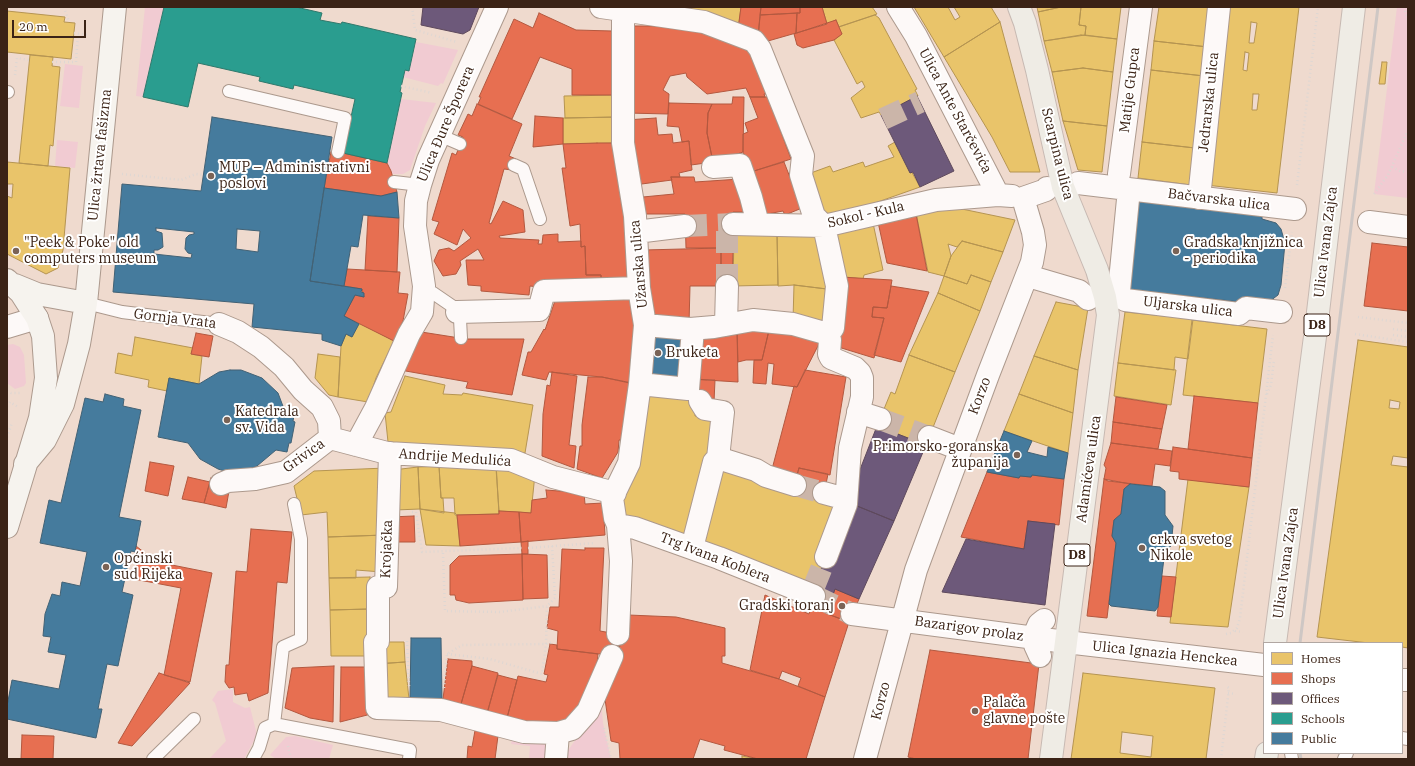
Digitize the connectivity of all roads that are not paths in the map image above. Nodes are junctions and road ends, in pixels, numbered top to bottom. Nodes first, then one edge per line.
1 (115, 7) edge
2 (497, 7) edge
3 (601, 7) edge
4 (898, 7) edge
5 (1141, 7) edge
6 (1219, 7) edge
7 (1354, 7) edge
8 (623, 9) edge
9 (1022, 12) edge
10 (229, 91) dead end
11 (439, 135) junction
12 (460, 144) dead end
13 (338, 152) dead end
14 (514, 165) dead end
15 (713, 167) dead end
16 (1078, 179) dead end
17 (394, 182) dead end
18 (1045, 183) dead end
19 (1125, 183) junction
20 (420, 185) junction
21 (998, 195) junction
22 (1023, 198) junction
23 (1199, 198) junction
24 (1295, 209) dead end
25 (540, 219) dead end
26 (1369, 222) dead end
27 (733, 224) tunnel mouth
28 (758, 224) junction
29 (685, 226) tunnel mouth
30 (824, 226) junction
31 (1408, 227) edge
32 (636, 232) junction
33 (1028, 276) junction
34 (9, 282) edge
35 (727, 286) tunnel mouth
36 (638, 288) junction
37 (424, 292) junction
38 (1104, 300) junction
39 (86, 303) junction
40 (457, 312) junction
41 (1281, 312) dead end
42 (37, 318) junction
43 (219, 324) joint
44 (645, 325) junction
45 (726, 325) junction
46 (7, 327) edge
47 (691, 329) junction
48 (828, 334) junction
49 (461, 338) dead end
50 (640, 384) junction
51 (692, 394) junction
52 (858, 412) junction
53 (880, 419) tunnel mouth
54 (929, 437) tunnel mouth
55 (330, 438) junction
56 (356, 444) junction
57 (960, 449) junction
58 (388, 453) junction
59 (716, 460) junction
60 (25, 464) junction
61 (221, 484) dead end
62 (795, 486) tunnel mouth
63 (824, 492) tunnel mouth
64 (615, 493) junction
65 (846, 499) junction
66 (294, 504) dead end
67 (616, 521) junction
68 (7, 527) edge
69 (694, 540) dead end
70 (826, 557) tunnel mouth
71 (813, 594) tunnel mouth
72 (852, 614) tunnel mouth
73 (902, 620) junction
74 (618, 634) dead end
75 (1066, 642) junction
76 (1275, 642) edge
77 (612, 656) dead end
78 (1263, 665) edge
79 (194, 719) dead end
80 (274, 724) junction
81 (558, 733) junction
82 (410, 755) edge
83 (153, 759) edge
84 (253, 759) edge
85 (556, 759) edge
86 (865, 759) edge
87 (1051, 759) edge

1 - 39 main road, Ulica žrtava fašizma
2 - 11 street, Ulica Đure Šporera
3 - 8 street
4 - 21 street, Ulica Ante Starčevića
5 - 19 street, Matije Gupca
6 - 23 street, Jedrarska ulica
7 - 76 main road, Ulica Ivana Zajca / D8
8 - 30 street
8 - 32 street, Užarska ulica
9 - 38 main road, Scarpina ulica / D8
10 - 13 lane
11 - 12 lane
11 - 20 street, Ulica Đure Šporera
14 - 25 lane
15 - 28 street
16 - 19 street, Bačvarska ulica
17 - 20 lane
18 - 22 street
19 - 23 street, Bačvarska ulica
19 - 38 street, Matije Gupca
20 - 37 street, Ulica Đure Šporera
21 - 22 street
21 - 30 street, Sokol - Kula
22 - 33 street, Korzo
23 - 24 street, Bačvarska ulica
26 - 31 street
27 - 28 street, Sokol - Kula
28 - 30 street, Sokol - Kula
29 - 32 street
30 - 48 street
32 - 36 street, Užarska ulica
33 - 38 street, Uljarska ulica
33 - 57 street, Korzo
34 - 39 main road
34 - 42 main road
35 - 45 street
36 - 40 street
36 - 44 street, Užarska ulica
37 - 40 lane
37 - 56 street, Ulica Đure Šporera
38 - 41 street, Uljarska ulica
38 - 75 main road, Adamićeva ulica / D8
39 - 43 lane, Gornja Vrata
39 - 60 main road, Ulica žrtava fašizma
40 - 49 lane
42 - 46 street
42 - 60 main road
43 - 55 street, Gornja Vrata
44 - 47 street
44 - 50 street, Užarska ulica
45 - 47 street
45 - 48 street
47 - 51 street
48 - 52 street
50 - 51 street
50 - 64 street, Užarska ulica
51 - 59 street
52 - 53 street
52 - 65 street
54 - 57 street
55 - 56 street, Grivica
55 - 61 street, Grivica
56 - 58 street, Grivica
57 - 73 street, Korzo
58 - 64 street, Andrije Medulića
58 - 81 street, Krojačka
59 - 62 street
59 - 69 street
60 - 68 main road, Ulica žrtava fašizma
63 - 65 street
64 - 67 street, Užarska ulica
65 - 70 street
66 - 80 lane
67 - 71 street, Trg Ivana Koblera
67 - 74 street
72 - 73 street
73 - 75 street, Bazarigov prolaz
73 - 86 street, Korzo
75 - 78 street, Ulica Ignazia Henckea
75 - 87 main road, Adamićeva ulica / D8
77 - 81 street
79 - 83 lane
80 - 82 lane
80 - 84 lane
81 - 85 street

